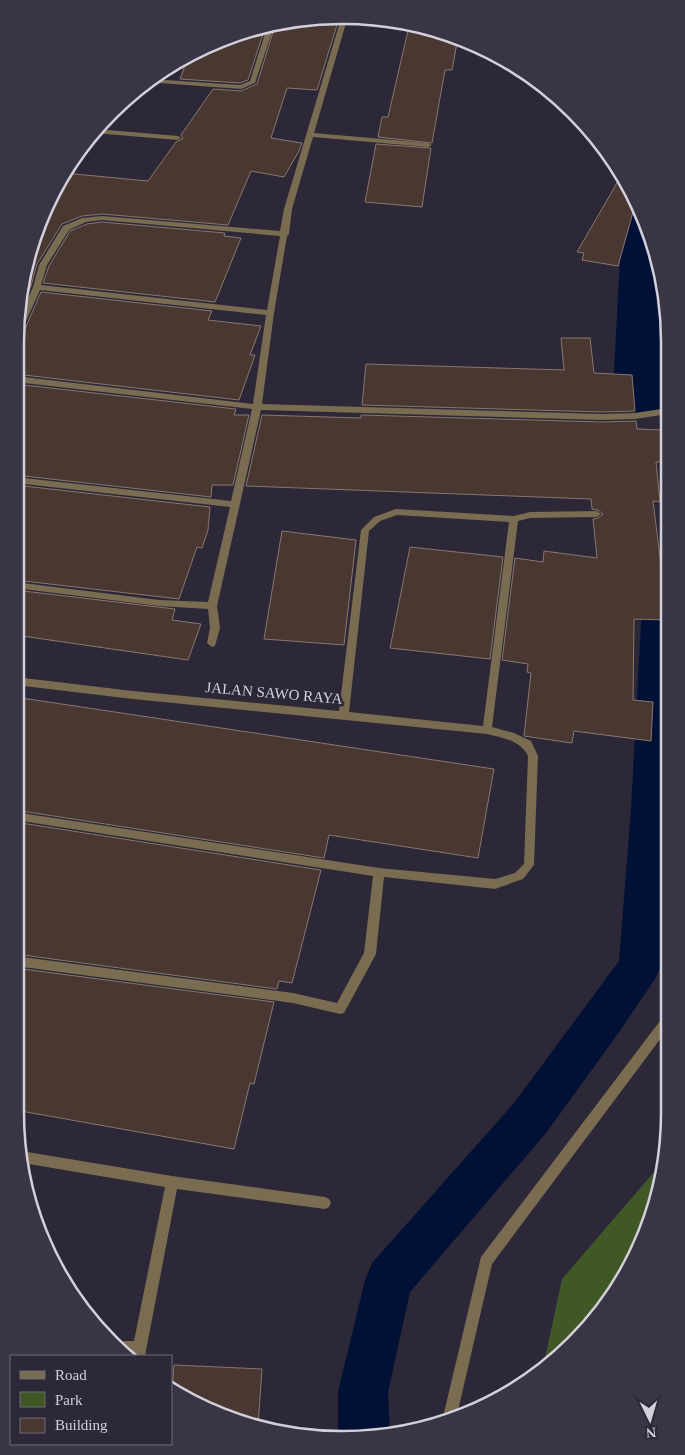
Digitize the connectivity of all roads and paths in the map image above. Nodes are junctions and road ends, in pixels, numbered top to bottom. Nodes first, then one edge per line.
1 (343, 24) edge
2 (269, 33) edge
3 (159, 82) edge
4 (103, 132) edge
5 (310, 135) junction
6 (178, 138) dead end
7 (428, 145) dead end
8 (285, 234) junction
9 (37, 287) junction
10 (270, 313) junction
11 (25, 315) edge
12 (24, 380) edge
13 (257, 407) junction
14 (661, 412) edge
15 (24, 481) edge
16 (234, 504) junction
17 (597, 514) dead end
18 (514, 519) junction
19 (24, 586) edge
20 (212, 606) junction
21 (212, 643) dead end
22 (24, 683) edge
23 (344, 714) junction
24 (487, 730) junction
25 (24, 817) edge
26 (379, 872) junction
27 (24, 962) edge
28 (661, 1029) edge
29 (27, 1158) edge
30 (172, 1182) junction
31 (326, 1203) dead end
32 (139, 1352) edge
33 (451, 1412) edge

1 - 5 street
2 - 3 street
4 - 6 street
5 - 7 street
5 - 8 street
8 - 9 street
8 - 10 street
9 - 10 street
9 - 11 street
10 - 13 street
12 - 13 street
13 - 14 street
13 - 16 street
15 - 16 street
16 - 20 street
17 - 18 street
18 - 23 street
18 - 24 street
19 - 20 street
20 - 21 street
22 - 23 street, JALAN SAWO RAYA
23 - 24 street, JALAN SAWO RAYA
24 - 26 street, JALAN SAWO RAYA
25 - 26 street
26 - 27 street
28 - 33 street
29 - 30 street
30 - 31 street
30 - 32 street

